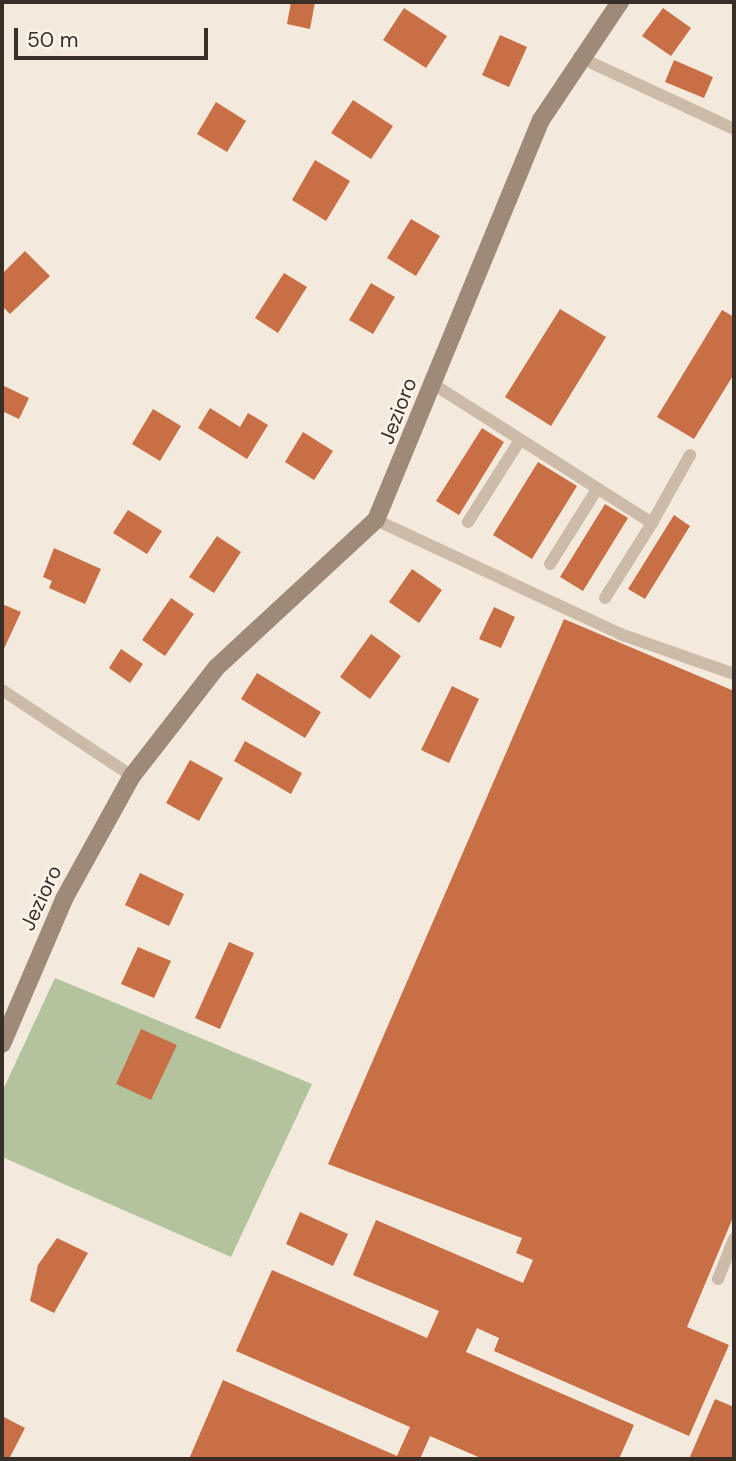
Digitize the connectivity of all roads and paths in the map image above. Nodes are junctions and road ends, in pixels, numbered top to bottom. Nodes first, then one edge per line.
1 (620, 2) edge
2 (579, 57) junction
3 (734, 129) edge
4 (433, 384) junction
5 (520, 440) junction
6 (690, 454) dead end
7 (597, 489) junction
8 (376, 520) junction
9 (468, 522) dead end
10 (652, 523) junction
11 (550, 564) dead end
12 (605, 598) dead end
13 (734, 674) edge
14 (2, 690) edge
15 (132, 776) junction
16 (2, 1044) edge
17 (734, 1240) edge
18 (718, 1279) dead end

1 - 2 street, Jezioro
2 - 3 lane
2 - 4 street, Jezioro
4 - 5 lane
4 - 8 street, Jezioro
5 - 7 lane
5 - 9 lane
6 - 10 lane
7 - 10 lane
7 - 11 lane
8 - 13 lane
8 - 15 street, Jezioro
10 - 12 lane
14 - 15 lane
15 - 16 street, Jezioro
17 - 18 lane

